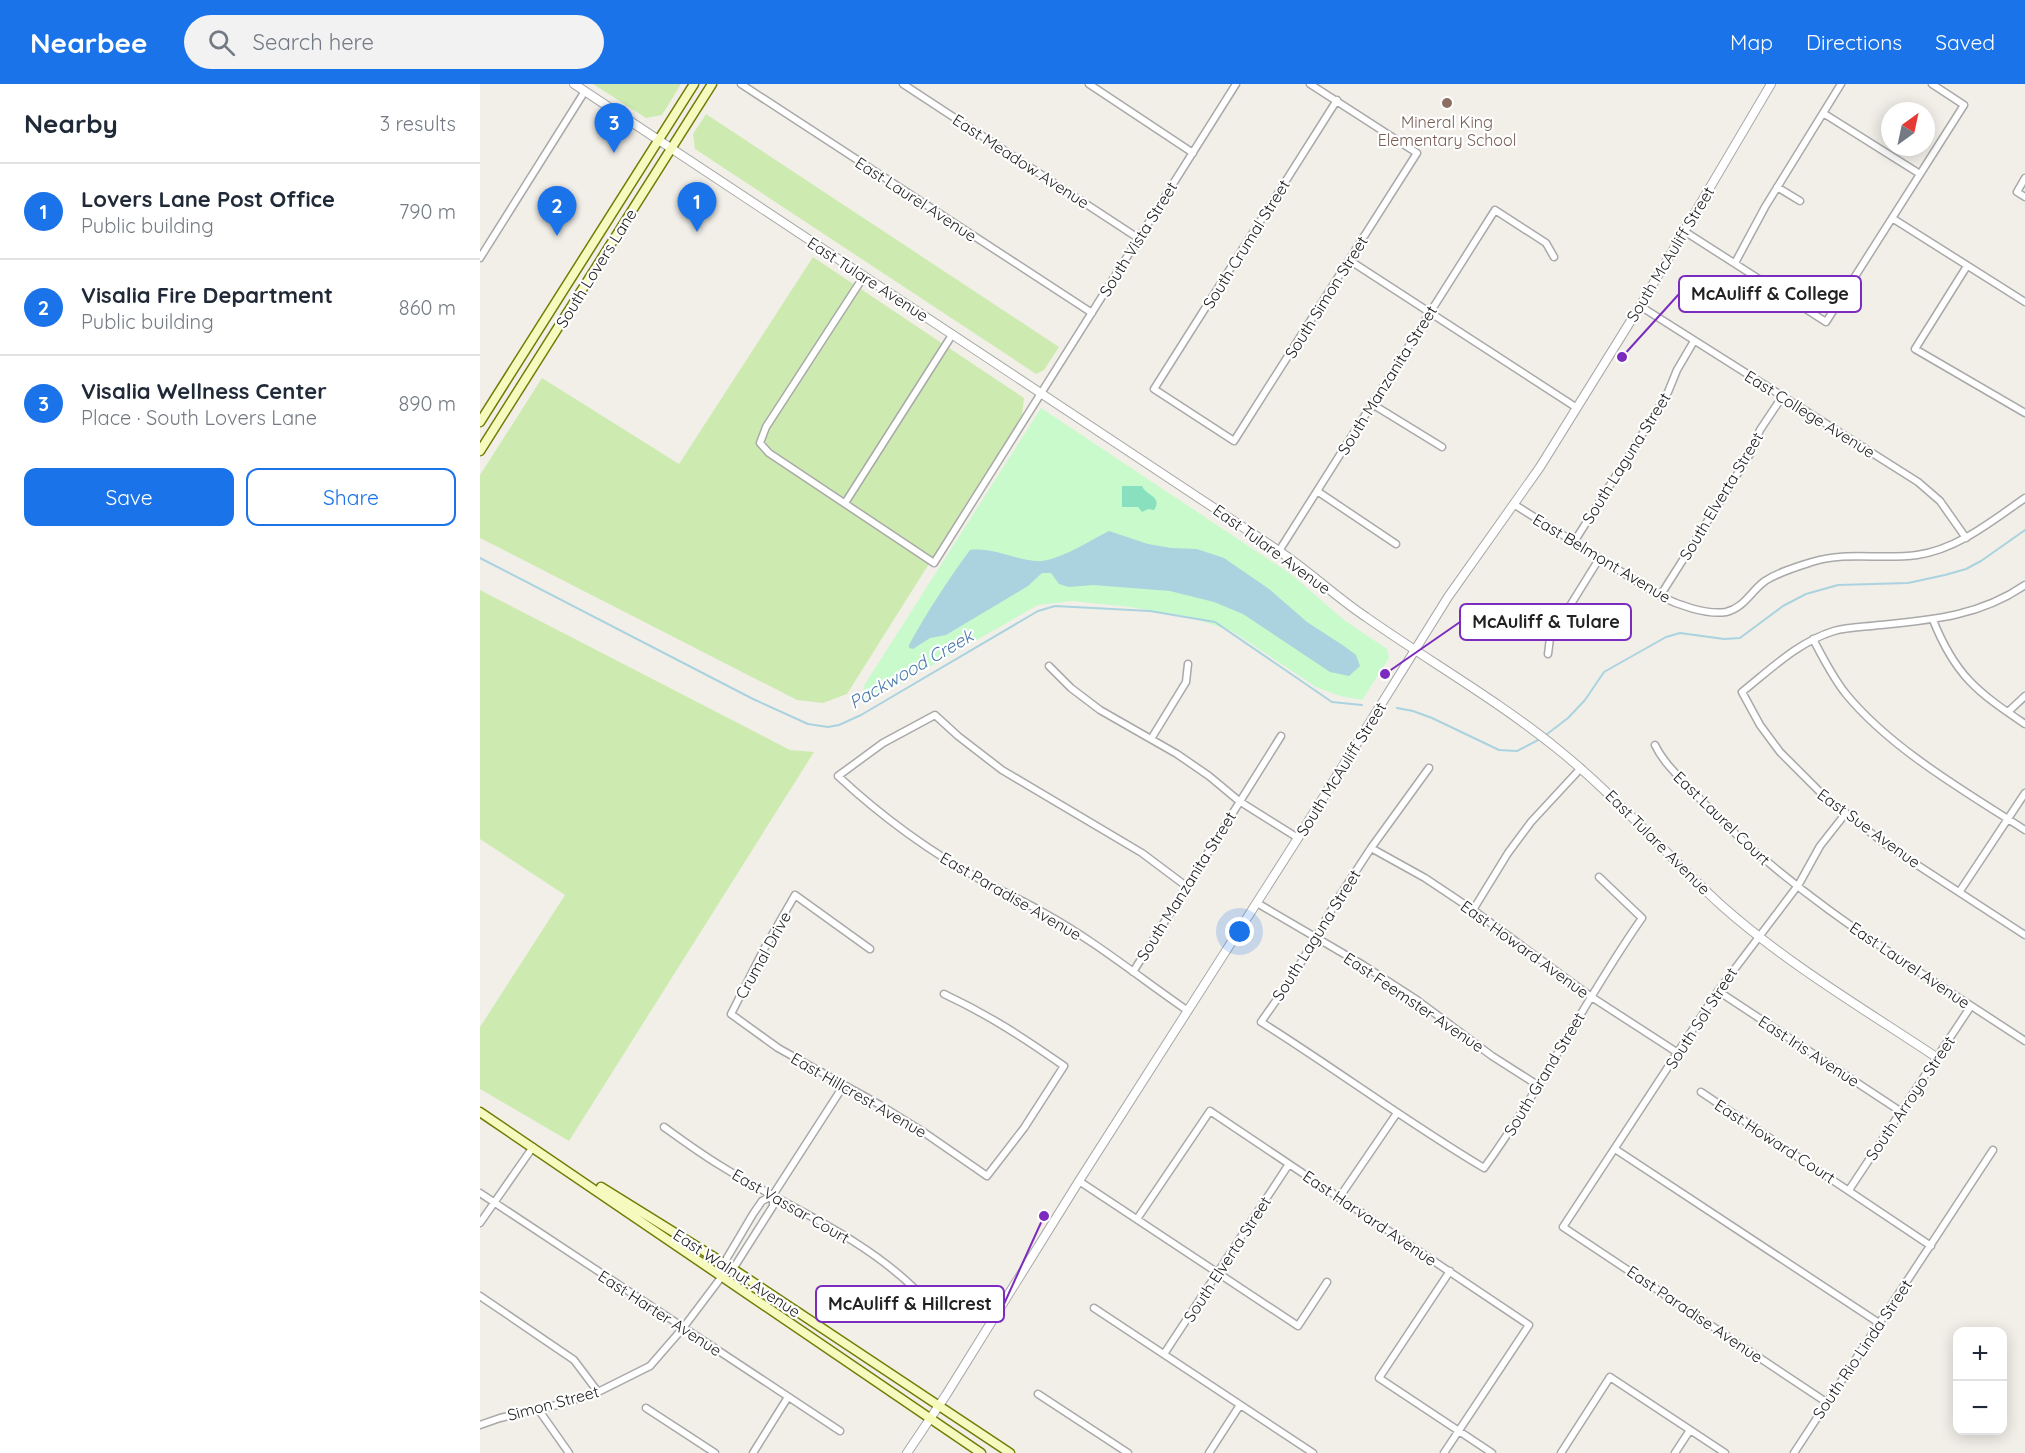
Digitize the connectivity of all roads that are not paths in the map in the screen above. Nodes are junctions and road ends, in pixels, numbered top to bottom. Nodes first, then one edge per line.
1 (574, 84) edge
2 (694, 84) edge
3 (712, 84) edge
4 (741, 84) edge
5 (903, 84) edge
6 (1089, 84) edge
7 (1236, 84) edge
8 (1310, 84) edge
9 (1771, 84) edge
10 (1841, 84) edge
11 (1932, 84) edge
12 (585, 91) junction
13 (1337, 100) junction
14 (1823, 113) junction
15 (659, 140) junction
16 (671, 148) junction
17 (1193, 153) junction
18 (1920, 174) junction
19 (2025, 178) edge
20 (1777, 187) junction
21 (2025, 197) edge
22 (1800, 201) dead end
23 (1892, 218) junction
24 (1684, 231) junction
25 (1138, 238) junction
26 (1554, 257) dead end
27 (480, 258) edge
28 (1349, 261) junction
29 (1735, 263) junction
30 (1967, 266) junction
31 (864, 276) junction
32 (2025, 302) edge
33 (1640, 306) junction
34 (1092, 313) junction
35 (1430, 313) junction
36 (952, 334) junction
37 (1694, 341) junction
38 (1041, 393) junction
39 (1782, 397) junction
40 (1372, 404) junction
41 (1577, 408) junction
42 (2025, 413) edge
43 (480, 422) edge
44 (1234, 441) joint
45 (1442, 447) dead end
46 (480, 452) edge
47 (1317, 491) junction
48 (2025, 498) edge
49 (844, 503) junction
50 (1515, 505) junction
51 (1965, 538) junction
52 (1574, 542) junction
53 (1396, 544) dead end
54 (1279, 551) junction
55 (1599, 559) junction
56 (2025, 585) edge
57 (1660, 596) junction
58 (1933, 620) junction
59 (1814, 639) junction
60 (1415, 650) junction
61 (1548, 654) dead end
62 (1188, 664) dead end
63 (1049, 666) dead end
64 (2025, 696) edge
65 (2008, 712) junction
66 (2025, 724) edge
67 (1281, 736) dead end
68 (1151, 739) junction
69 (1654, 745) dead end
70 (1429, 768) dead end
71 (1581, 768) junction
72 (2025, 793) edge
73 (1239, 801) junction
74 (1846, 813) junction
75 (2007, 819) junction
76 (2025, 830) edge
77 (1298, 838) junction
78 (1371, 848) junction
79 (1599, 877) dead end
80 (1186, 886) junction
81 (1797, 887) junction
82 (1960, 891) junction
83 (1257, 903) junction
84 (1473, 910) junction
85 (2025, 935) edge
86 (1758, 936) junction
87 (1316, 939) junction
88 (870, 949) dead end
89 (1133, 972) junction
90 (1718, 991) junction
91 (944, 994) dead end
92 (1590, 996) junction
93 (1971, 1005) junction
94 (1188, 1011) junction
95 (730, 1014) joint
96 (2025, 1041) edge
97 (1678, 1053) junction
98 (1936, 1057) junction
99 (844, 1086) junction
100 (1539, 1086) junction
101 (1701, 1092) dead end
102 (1900, 1111) junction
103 (480, 1112) edge
104 (1397, 1113) junction
105 (664, 1127) dead end
106 (532, 1147) junction
107 (1615, 1149) junction
108 (1993, 1150) dead end
109 (551, 1159) junction
110 (1289, 1164) junction
111 (1079, 1181) junction
112 (1849, 1190) junction
113 (480, 1193) edge
114 (773, 1195) junction
115 (1339, 1198) junction
116 (494, 1202) junction
117 (1137, 1219) junction
118 (480, 1223) edge
119 (1563, 1227) joint
120 (1931, 1246) junction
121 (724, 1263) junction
122 (733, 1269) junction
123 (1450, 1271) junction
124 (1218, 1273) junction
125 (723, 1275) junction
126 (1328, 1282) dead end
127 (915, 1289) dead end
128 (480, 1296) edge
129 (1094, 1308) dead end
130 (1879, 1323) junction
131 (683, 1328) junction
132 (1164, 1354) junction
133 (598, 1392) junction
134 (1038, 1394) dead end
135 (788, 1397) junction
136 (1827, 1402) junction
137 (1240, 1405) junction
138 (939, 1406) junction
139 (646, 1408) dead end
140 (538, 1409) junction
141 (930, 1419) junction
142 (480, 1425) edge
143 (1690, 1430) junction
144 (840, 1431) dead end
145 (1459, 1431) junction
146 (569, 1453) edge
147 (715, 1453) edge
148 (753, 1453) edge
149 (907, 1453) edge
150 (981, 1453) edge
151 (1010, 1453) edge
152 (1128, 1453) edge
153 (1209, 1453) edge
154 (1313, 1453) edge
155 (1444, 1453) edge
156 (1492, 1453) edge
157 (1561, 1453) edge
158 (1675, 1453) edge
159 (1725, 1453) edge
160 (1794, 1453) edge

1 - 12 street, East Tulare Avenue
2 - 15 main road, South Lovers Lane
3 - 16 main road, South Lovers Lane
4 - 34 street, East Laurel Avenue
5 - 25 street, East Meadow Avenue
6 - 17 street
7 - 17 street, South Vista Street
8 - 13 street
9 - 24 street, South McAuliff Street
10 - 14 street
11 - 18 street
12 - 15 street, East Tulare Avenue
12 - 27 street
13 - 28 street, South Simon Street
13 - 44 street, South Crumal Street
14 - 18 street
14 - 20 street
15 - 16 street, East Tulare Avenue
15 - 43 main road, South Lovers Lane
16 - 31 street, East Tulare Avenue
16 - 46 main road, South Lovers Lane
17 - 25 street, South Vista Street
18 - 23 street
19 - 21 street
20 - 22 street
20 - 29 street
23 - 29 street
23 - 30 street
24 - 29 street
24 - 33 street, South McAuliff Street
25 - 34 street, South Vista Street
26 - 35 street, South Manzanita Street
28 - 35 street
28 - 44 street, South Simon Street
30 - 32 street
30 - 42 street
31 - 36 street, East Tulare Avenue
31 - 49 street
33 - 37 street, East College Avenue
33 - 41 street, South McAuliff Street
34 - 38 street, South Vista Street
35 - 40 street, South Manzanita Street
35 - 41 street
36 - 38 street, East Tulare Avenue
36 - 49 street
37 - 39 street, East College Avenue
37 - 52 street, South Laguna Street
38 - 49 street, South Vista Street
38 - 54 street, East Tulare Avenue
39 - 51 street, East College Avenue
39 - 57 street, South Elverta Street
40 - 45 street
40 - 47 street, South Manzanita Street
41 - 50 street, South McAuliff Street
47 - 53 street
47 - 54 street, South Manzanita Street
48 - 51 street
50 - 52 street, East Belmont Avenue
50 - 60 street, South McAuliff Street
51 - 57 street, East Belmont Avenue
52 - 55 street, East Belmont Avenue
54 - 60 street, East Tulare Avenue
55 - 57 street, East Belmont Avenue
55 - 61 street
56 - 58 street
58 - 59 street
58 - 65 street
59 - 74 street, East Sue Avenue
59 - 75 street
60 - 71 street, East Tulare Avenue
60 - 77 street, South McAuliff Street
62 - 68 street
63 - 68 street
64 - 65 street
65 - 66 street
67 - 73 street, South Manzanita Street
68 - 73 street
69 - 81 street, East Laurel Court
70 - 78 street, South Laguna Street
71 - 84 street
71 - 86 street, East Tulare Avenue
72 - 75 street
73 - 77 street
73 - 80 street, South Manzanita Street
74 - 81 street, South Sol Street
74 - 82 street, East Sue Avenue
75 - 76 street
75 - 82 street
77 - 83 street, South McAuliff Street
78 - 84 street, East Howard Avenue
78 - 87 street, South Laguna Street
79 - 92 street, South Grand Street
80 - 89 street, South Manzanita Street
80 - 89 street, East Paradise Avenue
81 - 86 street, South Sol Street
81 - 93 street, East Laurel Avenue
82 - 85 street, East Sue Avenue
83 - 87 street, East Feemster Avenue
83 - 94 street, South McAuliff Street
84 - 92 street, East Howard Avenue
86 - 90 street, South Sol Street
86 - 98 street, East Tulare Avenue
87 - 100 street, East Feemster Avenue
87 - 104 street, South Laguna Street
88 - 95 street, Crumal Drive
89 - 94 street, East Paradise Avenue
90 - 97 street, South Sol Street
90 - 102 street, East Iris Avenue
91 - 99 street, East Hillcrest Avenue
92 - 97 street, East Howard Avenue
92 - 100 street, South Grand Street
93 - 96 street, East Laurel Avenue
93 - 98 street, South Arroyo Street
94 - 111 street, South McAuliff Street
95 - 99 street, East Hillcrest Avenue
97 - 107 street, South Sol Street
98 - 102 street, South Arroyo Street
99 - 114 street
100 - 104 street, South Grand Street
101 - 112 street, East Howard Court
102 - 112 street, South Arroyo Street
103 - 106 main road, East Walnut Avenue
104 - 115 street
105 - 114 street, East Vassar Court
106 - 109 main road, East Walnut Avenue
106 - 116 street
107 - 119 street, South Sol Street
107 - 130 street
108 - 120 street, South Rio Linda Street
109 - 121 main road, East Walnut Avenue
109 - 125 main road, East Walnut Avenue
110 - 115 street, East Harvard Avenue
110 - 117 street, East Harvard Avenue
110 - 124 street, South Elverta Street
111 - 117 street
111 - 138 street, South McAuliff Street
112 - 120 street
113 - 116 street, East Harter Avenue
114 - 121 street
114 - 122 street
114 - 127 street, East Vassar Court
115 - 123 street, East Harvard Avenue
116 - 118 street
116 - 131 street, East Harter Avenue
117 - 124 street
119 - 136 street, East Paradise Avenue
120 - 130 street, South Rio Linda Street
121 - 122 main road, East Walnut Avenue
121 - 125 street
122 - 125 street
122 - 138 main road, East Walnut Avenue
123 - 145 street, East Harvard Avenue
123 - 145 street
124 - 126 street
124 - 132 street, South Elverta Street
125 - 131 street, Simon Street
125 - 141 main road, East Walnut Avenue
128 - 133 street
129 - 132 street
130 - 136 street, South Rio Linda Street
131 - 133 street, Simon Street
131 - 135 street, East Harter Avenue
132 - 137 street
133 - 140 street, Simon Street
134 - 152 street
135 - 144 street, East Harter Avenue
135 - 148 street
136 - 160 street, South Rio Linda Street
137 - 153 street
137 - 154 street
138 - 141 street, South McAuliff Street
138 - 151 main road, East Walnut Avenue
139 - 147 street
140 - 142 street, Simon Street
140 - 146 street
141 - 149 street, South McAuliff Street
141 - 150 main road, East Walnut Avenue
143 - 157 street
143 - 158 street
143 - 159 street
145 - 155 street
145 - 156 street

